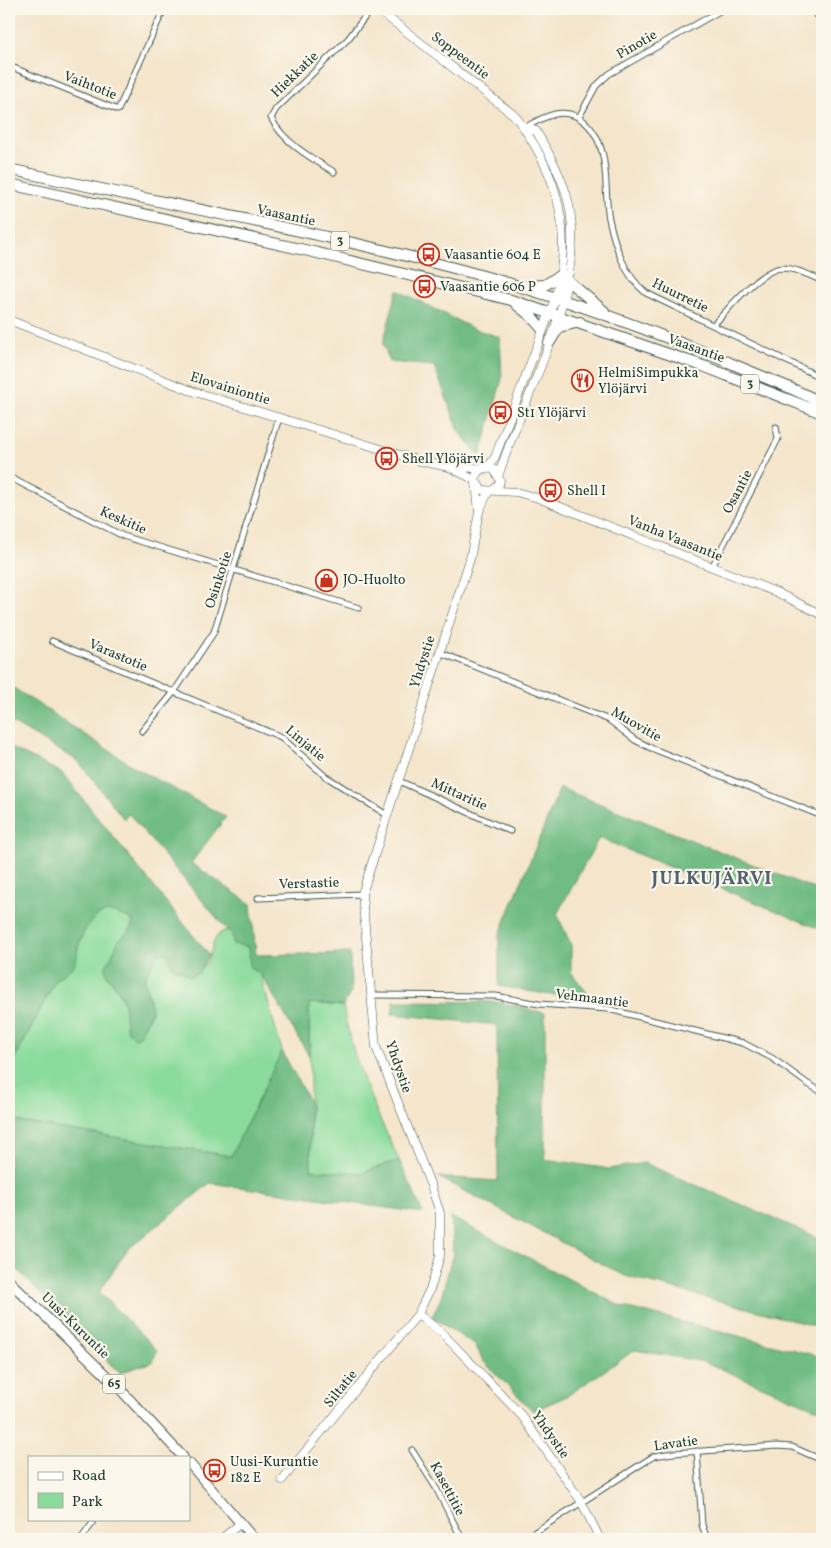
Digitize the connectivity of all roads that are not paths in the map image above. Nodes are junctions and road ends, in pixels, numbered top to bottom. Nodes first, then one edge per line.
1 (164, 9) edge
2 (371, 9) edge
3 (377, 9) edge
4 (723, 9) edge
5 (813, 9) edge
6 (822, 22) edge
7 (9, 66) edge
8 (579, 118) junction
9 (526, 127) junction
10 (9, 169) edge
11 (334, 172) dead end
12 (9, 184) edge
13 (565, 278) junction
14 (822, 281) edge
15 (514, 285) junction
16 (511, 300) junction
17 (559, 300) junction
18 (553, 313) junction
19 (610, 316) junction
20 (9, 320) edge
21 (580, 322) junction
22 (714, 324) junction
23 (542, 329) junction
24 (549, 343) junction
25 (822, 378) edge
26 (822, 403) edge
27 (822, 413) edge
28 (280, 418) junction
29 (776, 427) dead end
30 (449, 467) junction
31 (486, 468) junction
32 (9, 477) edge
33 (499, 477) junction
34 (476, 482) junction
35 (491, 491) junction
36 (516, 492) junction
37 (479, 512) junction
38 (712, 567) junction
39 (234, 570) junction
40 (360, 608) dead end
41 (822, 615) edge
42 (52, 641) dead end
43 (439, 652) junction
44 (174, 692) junction
45 (142, 731) dead end
46 (399, 781) junction
47 (387, 815) junction
48 (822, 816) edge
49 (510, 831) dead end
50 (362, 894) junction
51 (258, 898) dead end
52 (373, 995) junction
53 (822, 1092) edge
54 (9, 1281) edge
55 (418, 1314) junction
56 (412, 1450) dead end
57 (698, 1451) junction
58 (182, 1456) edge
59 (822, 1460) edge
60 (190, 1464) edge
61 (282, 1480) dead end
62 (581, 1501) junction
63 (241, 1523) junction
64 (92, 1524) dead end
65 (81, 1539) edge
66 (221, 1539) edge
67 (254, 1539) edge
68 (462, 1539) edge
69 (524, 1539) edge
70 (600, 1539) edge
71 (707, 1539) edge

1 - 7 street, Vaihtotie
2 - 11 street, Hiekkatie
3 - 9 main road, Soppeentie
4 - 8 street, Pinotie
5 - 6 street
8 - 9 street
8 - 22 street, Huurretie
9 - 13 main road, Soppeentie
10 - 15 highway, Vaasantie / 3
12 - 16 highway, Vaasantie / 3
13 - 15 highway
13 - 17 main road, Soppeentie
13 - 19 highway
14 - 22 street
15 - 17 highway, Vaasantie / 3
16 - 18 highway, Vaasantie / 3
16 - 23 highway
17 - 18 main road, Soppeentie
17 - 19 highway, Vaasantie / 3
18 - 21 highway, Vaasantie / 3
18 - 23 main road
18 - 24 main road
19 - 26 highway, Vaasantie / 3
20 - 28 main road, Elovainiontie
21 - 24 highway
21 - 27 highway, Vaasantie / 3
22 - 25 street, Huurretie
23 - 31 main road
24 - 33 main road
28 - 30 main road, Elovainiontie
28 - 39 street, Osinkotie
29 - 38 street, Osantie
30 - 31 main road, Elovainiontie
30 - 34 main road, Elovainiontie
31 - 33 main road
31 - 34 main road
32 - 39 street, Keskitie
33 - 35 main road
33 - 36 main road, Vanha Vaasantie
34 - 35 main road
34 - 37 main road, Yhdystie
35 - 36 main road, Vanha Vaasantie
35 - 37 main road, Yhdystie
36 - 38 main road, Vanha Vaasantie
37 - 43 main road, Yhdystie
38 - 41 main road, Vanha Vaasantie
39 - 40 street, Keskitie
39 - 44 street, Osinkotie
42 - 44 street, Varastotie
43 - 46 main road, Yhdystie
43 - 48 street, Muovitie
44 - 45 street, Osinkotie
44 - 47 street, Linjatie
46 - 47 main road, Yhdystie
46 - 49 street, Mittaritie
47 - 50 main road, Yhdystie
50 - 51 street, Verstastie
50 - 52 main road, Yhdystie
52 - 53 street, Vehmaantie
52 - 55 main road, Yhdystie
54 - 58 main road, Uusi-Kuruntie / 65
55 - 61 main road, Siltatie
55 - 62 main road, Yhdystie
56 - 68 street, Kasettitie
57 - 59 street, Lavatie
57 - 62 street, Lavatie
57 - 71 street
60 - 63 main road
62 - 69 street, Lavatie
62 - 70 main road, Yhdystie
63 - 66 main road
63 - 67 main road
64 - 65 street

